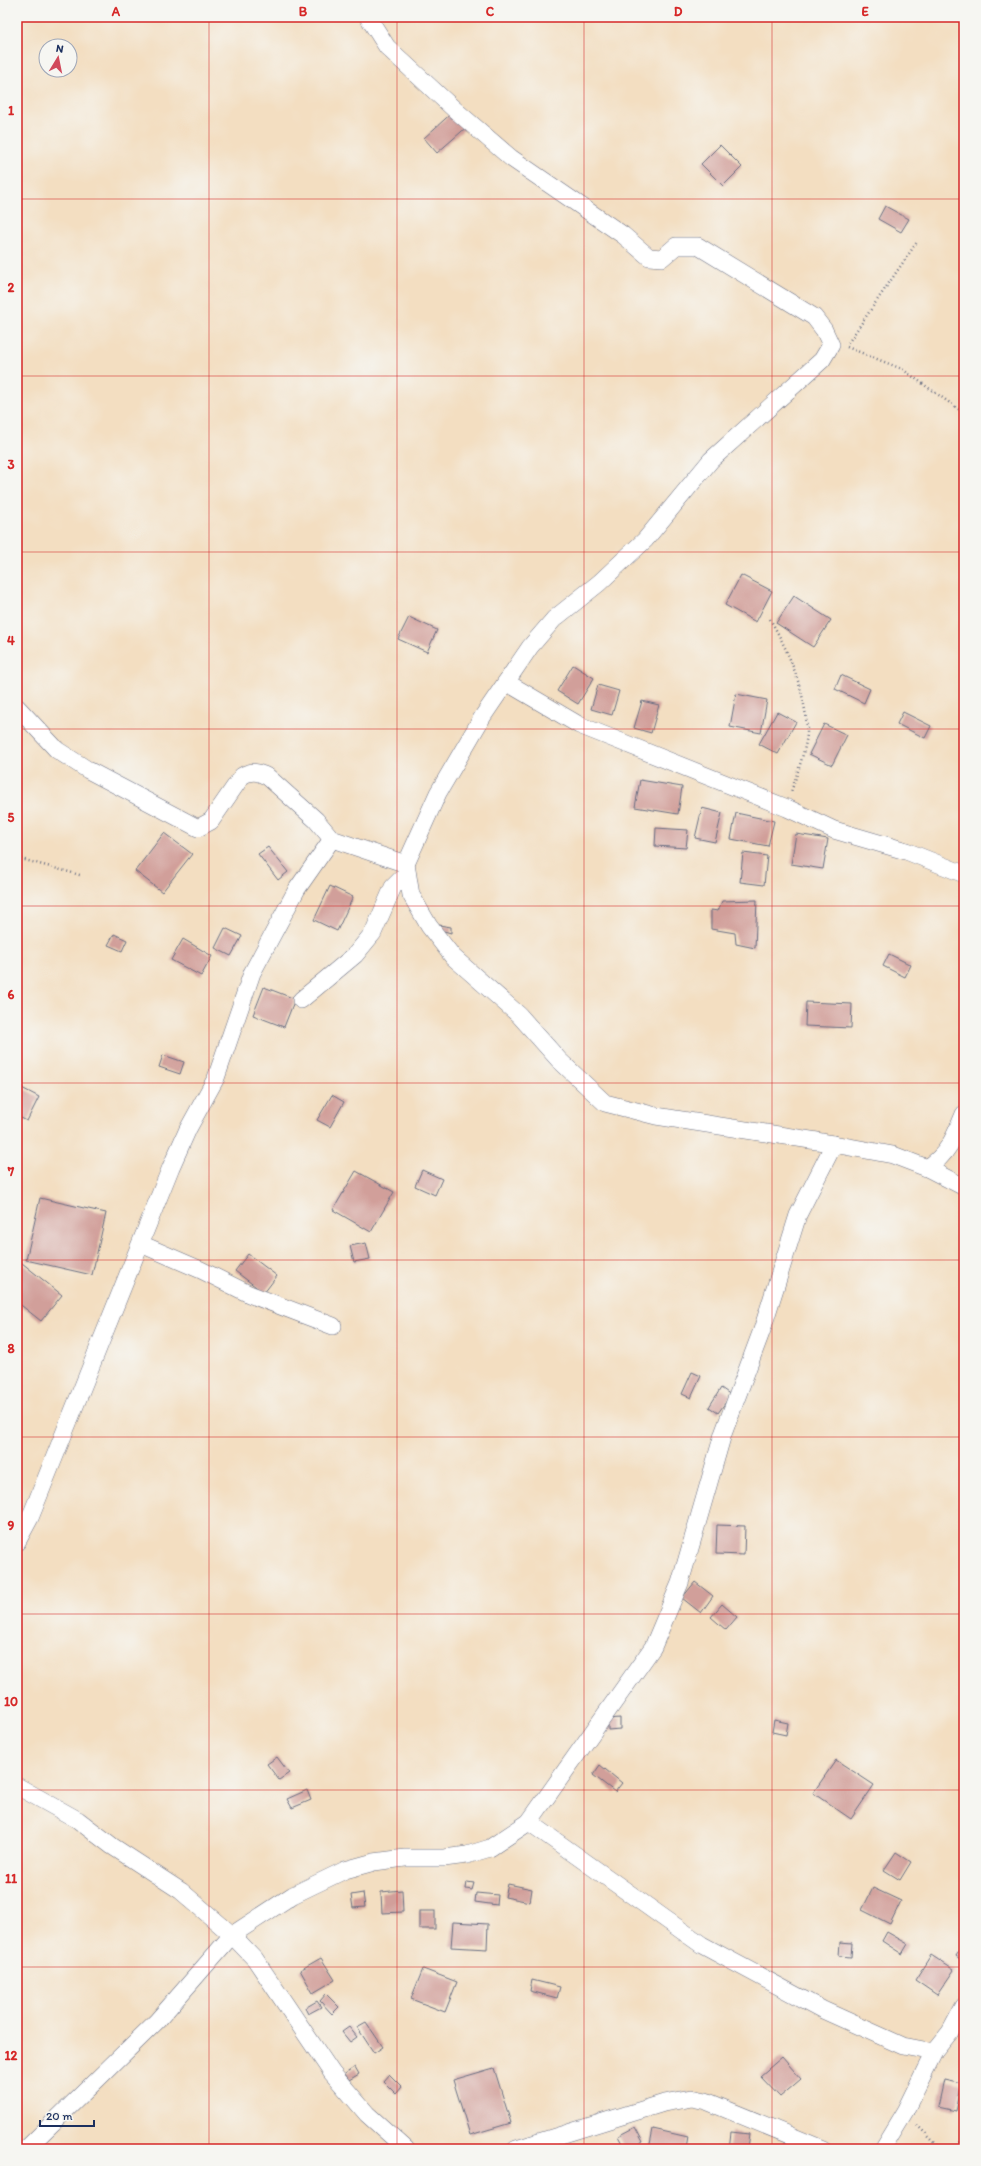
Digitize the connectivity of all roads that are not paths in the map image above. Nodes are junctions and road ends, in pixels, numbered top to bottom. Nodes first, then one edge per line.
1 (368, 17) edge
2 (506, 682) junction
3 (17, 707) edge
4 (332, 839) junction
5 (406, 868) junction
6 (964, 874) edge
7 (301, 1000) dead end
8 (964, 1114) edge
9 (834, 1144) junction
10 (928, 1168) junction
11 (964, 1187) edge
12 (141, 1244) junction
13 (333, 1326) dead end
14 (17, 1542) edge
15 (17, 1786) edge
16 (529, 1822) junction
17 (232, 1935) junction
18 (964, 2006) edge
19 (934, 2052) junction
20 (26, 2149) edge
21 (406, 2149) edge
22 (516, 2149) edge
23 (823, 2149) edge
24 (882, 2149) edge

1 - 2 street
2 - 5 street
2 - 6 street
3 - 4 street
4 - 5 street
4 - 12 street
5 - 7 street
5 - 9 street
8 - 10 street
9 - 10 street
9 - 16 street
10 - 11 street
12 - 13 street
12 - 14 street
15 - 17 street
16 - 17 street
16 - 19 street
17 - 20 street
17 - 21 street
18 - 19 street
19 - 24 street
22 - 23 street

